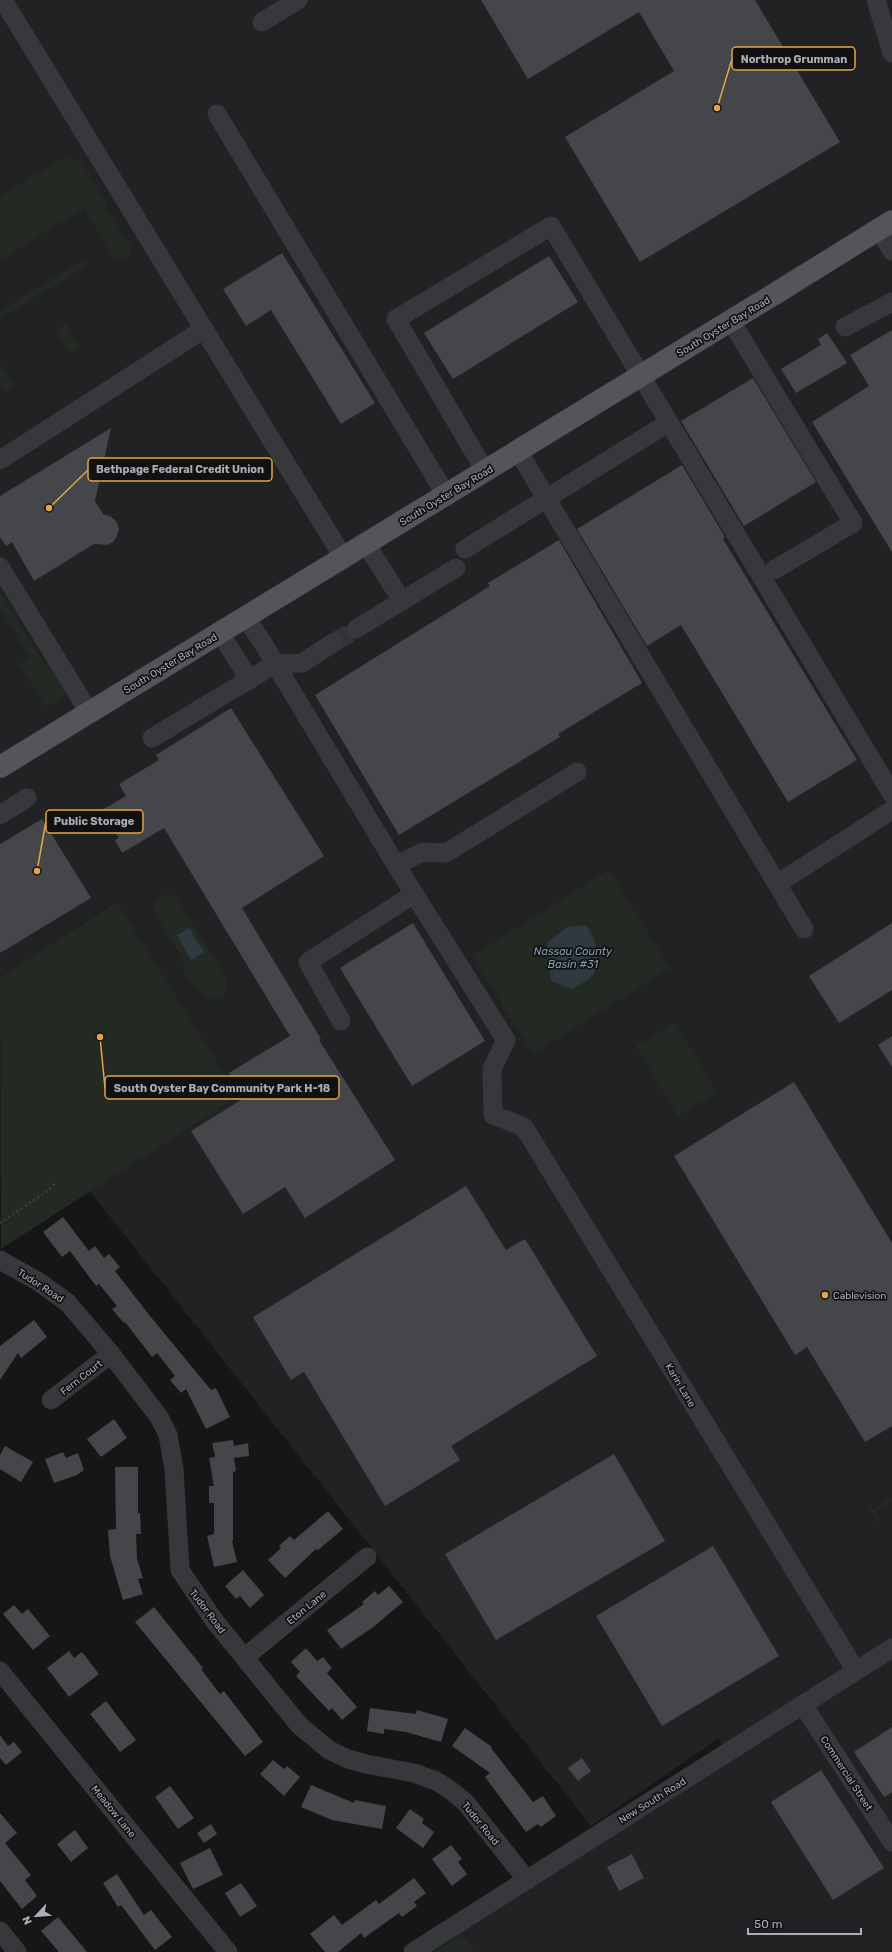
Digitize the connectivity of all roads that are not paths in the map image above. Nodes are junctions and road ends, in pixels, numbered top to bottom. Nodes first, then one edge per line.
1 (3, 0) edge
2 (298, 0) edge
3 (876, 0) edge
4 (262, 22) dead end
5 (892, 53) edge
6 (217, 114) dead end
7 (885, 225) edge
8 (892, 251) edge
9 (892, 302) edge
10 (731, 321) junction
11 (844, 327) dead end
12 (204, 329) junction
13 (640, 376) junction
14 (668, 423) junction
15 (518, 451) junction
16 (0, 460) edge
17 (485, 471) junction
18 (446, 495) junction
19 (547, 498) junction
20 (366, 544) junction
21 (465, 549) dead end
22 (344, 557) junction
23 (0, 568) edge
24 (456, 568) dead end
25 (774, 570) dead end
26 (402, 601) junction
27 (246, 617) junction
28 (356, 629) tunnel mouth
29 (220, 632) junction
30 (333, 643) tunnel mouth
31 (275, 664) junction
32 (250, 680) junction
33 (89, 712) junction
34 (152, 738) dead end
35 (0, 767) edge
36 (577, 772) dead end
37 (892, 794) edge
38 (27, 798) dead end
39 (892, 810) edge
40 (0, 815) edge
41 (396, 865) junction
42 (777, 884) junction
43 (414, 894) junction
44 (804, 929) dead end
45 (341, 1021) dead end
46 (0, 1260) edge
47 (111, 1354) junction
48 (51, 1400) dead end
49 (367, 1557) dead end
50 (892, 1648) edge
51 (244, 1657) junction
52 (0, 1671) edge
53 (856, 1671) junction
54 (803, 1705) junction
55 (892, 1842) edge
56 (527, 1880) junction
57 (0, 1931) edge
58 (17, 1952) edge
59 (228, 1952) edge
60 (413, 1952) edge

1 - 12 street
2 - 4 street
3 - 5 street
6 - 18 street
7 - 8 street
7 - 10 main road, South Oyster Bay Road
9 - 11 street
10 - 13 main road, South Oyster Bay Road
10 - 25 street
12 - 16 street
12 - 22 street
13 - 14 street
13 - 15 main road, South Oyster Bay Road
13 - 17 street
14 - 19 street
14 - 37 street
15 - 17 main road, South Oyster Bay Road
15 - 19 street
17 - 18 main road, South Oyster Bay Road
18 - 20 main road, South Oyster Bay Road
19 - 21 street
19 - 42 street
20 - 22 main road, South Oyster Bay Road
20 - 26 street
22 - 27 main road, South Oyster Bay Road
23 - 33 street
24 - 26 street
26 - 28 street
27 - 29 main road, South Oyster Bay Road
27 - 31 street
29 - 32 street
29 - 33 main road, South Oyster Bay Road
30 - 31 street
31 - 32 street
31 - 41 street
32 - 34 street
33 - 35 main road, South Oyster Bay Road
36 - 41 street
38 - 40 street
39 - 42 street
41 - 43 street
42 - 44 street
43 - 45 street
43 - 53 street, Karin Lane
46 - 47 street, Tudor Road
47 - 48 street, Fern Court
47 - 51 street, Tudor Road
49 - 51 street, Eton Lane
50 - 53 street, New South Road
51 - 56 street, Tudor Road
52 - 59 street, Meadow Lane
53 - 54 street, New South Road
54 - 55 street, Commercial Street
54 - 56 street, New South Road
56 - 60 street, New South Road
57 - 58 street

